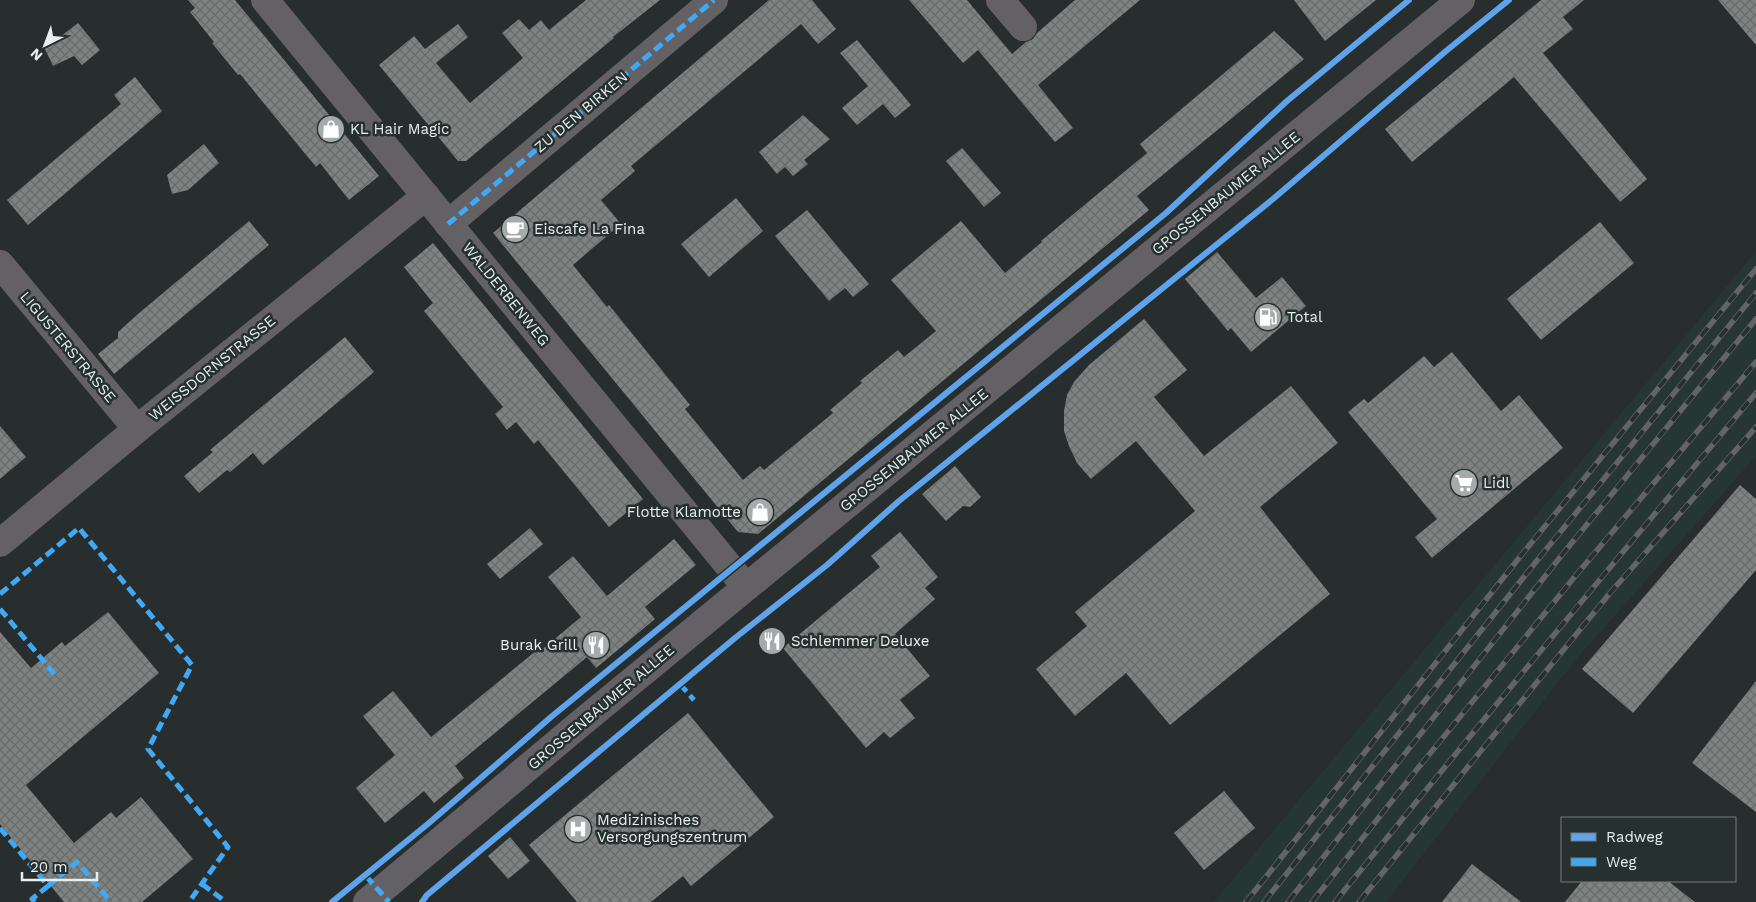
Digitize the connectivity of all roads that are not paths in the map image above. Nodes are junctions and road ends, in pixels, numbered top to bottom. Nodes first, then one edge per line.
1 (265, 0) edge
2 (714, 0) edge
3 (1000, 0) edge
4 (1461, 0) edge
5 (1023, 27) dead end
6 (426, 196) junction
7 (448, 224) junction
8 (0, 264) edge
9 (137, 429) junction
10 (0, 543) edge
11 (746, 587) junction
12 (368, 902) edge

1 - 6 street, WALDERBENWEG
2 - 7 street, ZU DEN BIRKEN
3 - 5 street
4 - 11 main road, GROSSENBAUMER ALLEE
6 - 7 street, WALDERBENWEG
6 - 9 street, WEISSDORNSTRASSE
7 - 11 street, WALDERBENWEG
8 - 9 street, LIGUSTERSTRASSE
9 - 10 street, WEISSDORNSTRASSE
11 - 12 main road, GROSSENBAUMER ALLEE

